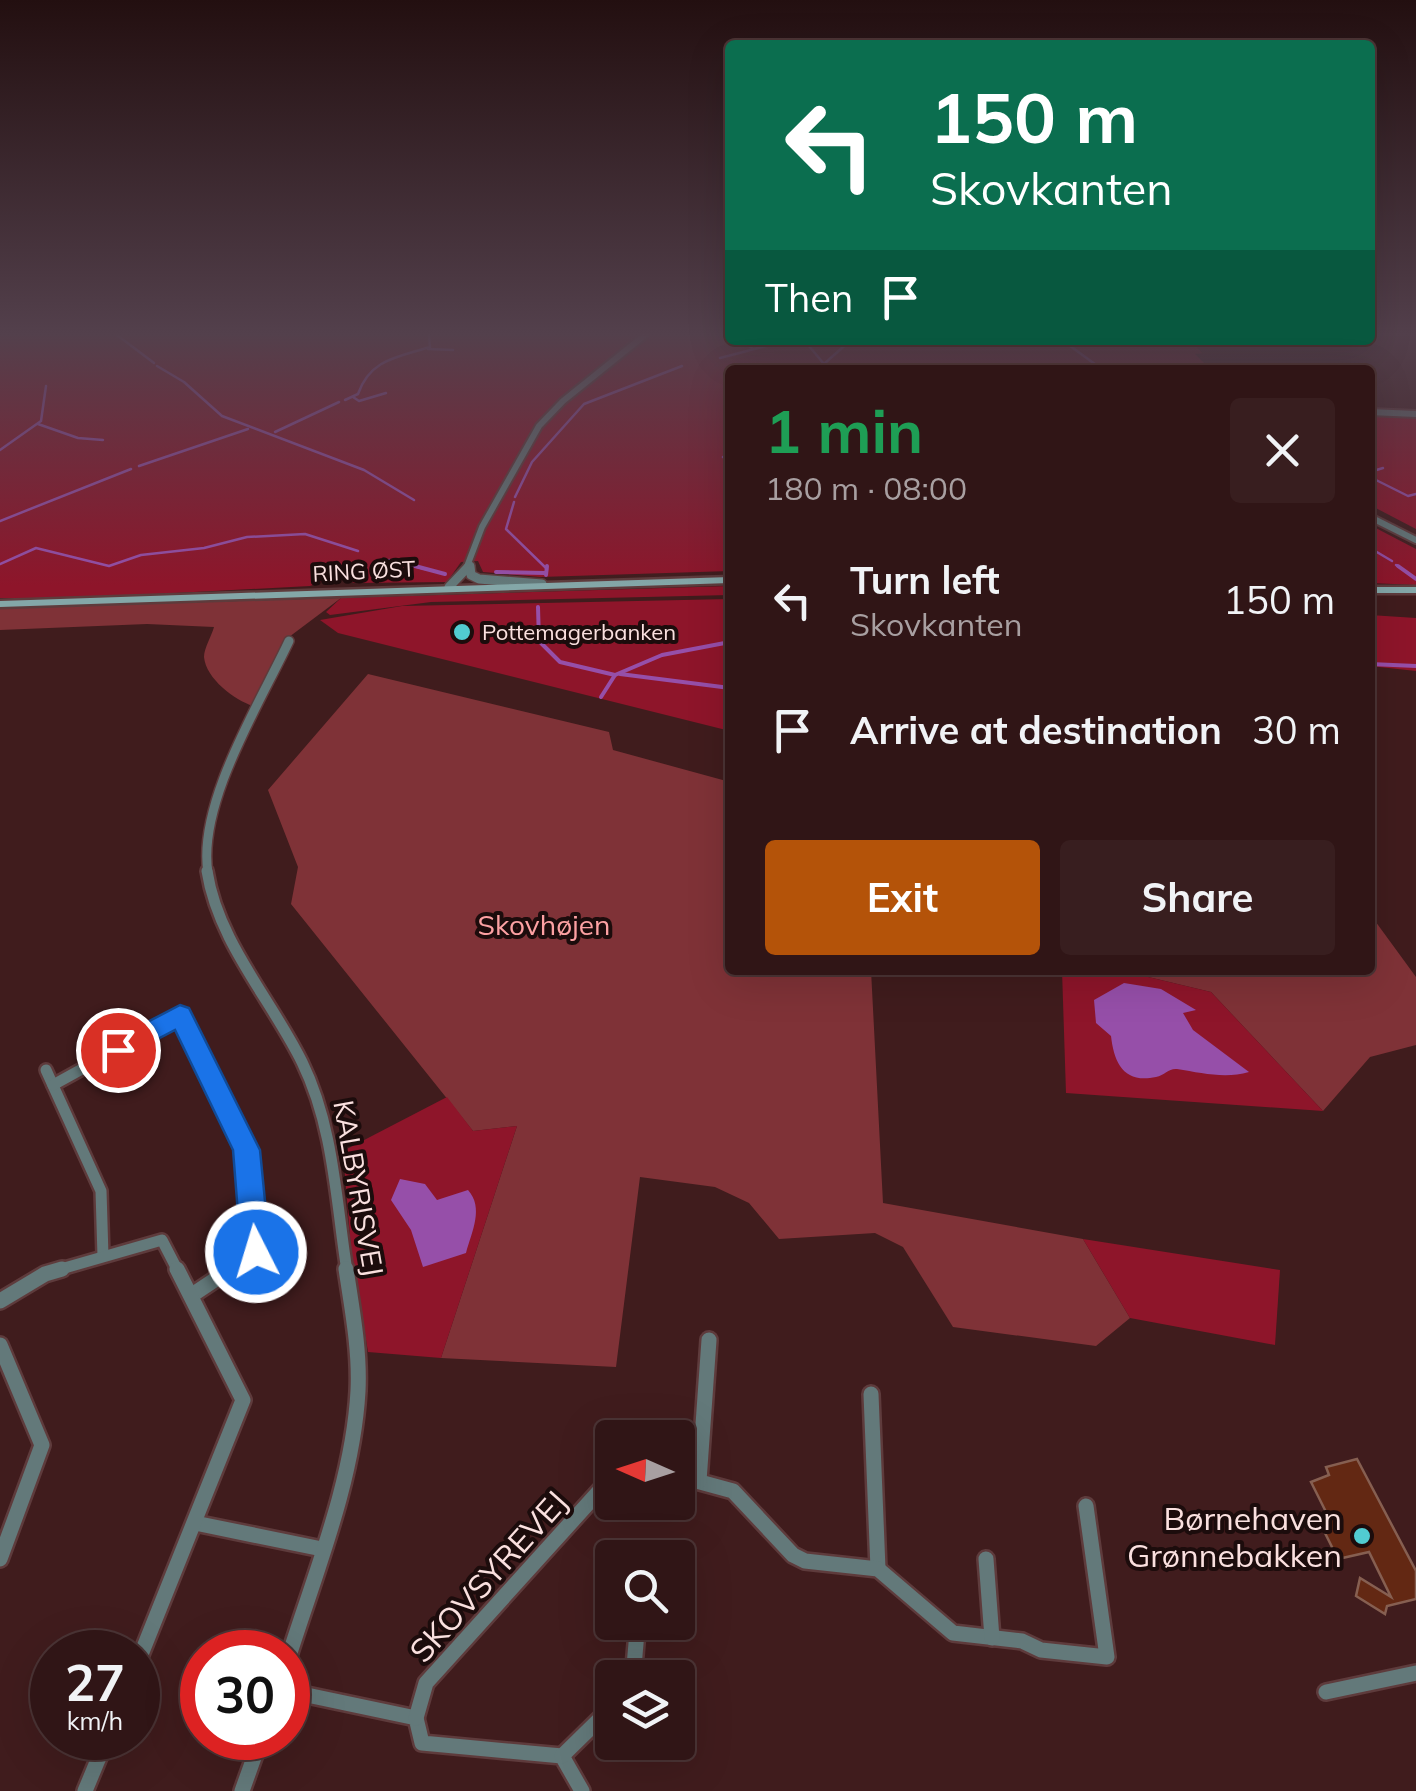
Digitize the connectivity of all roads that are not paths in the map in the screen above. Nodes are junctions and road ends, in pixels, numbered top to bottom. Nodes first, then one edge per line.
1 (546, 419) edge
2 (1375, 519) edge
3 (1416, 540) edge
4 (470, 565) junction
5 (725, 580) edge
6 (542, 584) junction
7 (449, 588) junction
8 (1376, 590) edge
9 (1416, 592) edge
10 (0, 604) edge
11 (289, 641) dead end
12 (46, 1070) dead end
13 (54, 1085) junction
14 (103, 1256) junction
15 (192, 1296) junction
16 (0, 1301) edge
17 (709, 1340) dead end
18 (0, 1345) edge
19 (6, 1380) edge
20 (871, 1394) dead end
21 (695, 1480) edge
22 (698, 1481) junction
23 (595, 1496) edge
24 (1086, 1506) dead end
25 (195, 1524) junction
26 (322, 1549) junction
27 (0, 1559) edge
28 (986, 1559) dead end
29 (878, 1569) junction
30 (151, 1630) edge
31 (297, 1630) edge
32 (992, 1638) junction
33 (1416, 1673) edge
34 (1326, 1692) dead end
35 (310, 1696) edge
36 (416, 1718) junction
37 (595, 1724) edge
38 (562, 1756) junction
39 (98, 1760) edge
40 (253, 1760) edge
41 (85, 1791) edge
42 (242, 1791) edge
43 (582, 1791) edge

1 - 4 street
2 - 3 street
4 - 6 street
4 - 7 street
5 - 6 main road, RING ØST
6 - 7 main road, RING ØST
7 - 10 main road, RING ØST
8 - 9 main road
11 - 26 street, KALBYRISVEJ
12 - 13 street
13 - 14 street
13 - 15 street
14 - 15 street
14 - 16 street
15 - 25 street
17 - 22 street
18 - 19 street
19 - 27 street
20 - 29 street
21 - 22 street
22 - 29 street
23 - 36 street, SKOVSYREVEJ
24 - 32 street
25 - 26 street
25 - 30 street
26 - 31 street, KALBYRISVEJ
28 - 32 street
29 - 32 street
33 - 34 street
35 - 36 street
36 - 38 street
37 - 38 street
38 - 43 street
39 - 41 street
40 - 42 street

